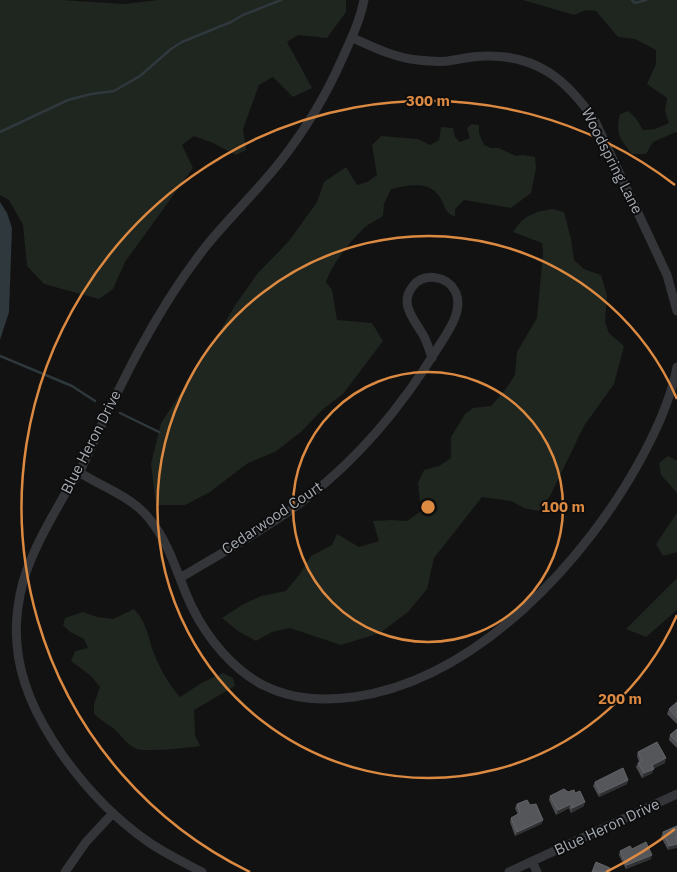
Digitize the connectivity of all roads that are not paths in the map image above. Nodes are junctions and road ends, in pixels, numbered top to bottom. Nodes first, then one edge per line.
1 (364, 0) edge
2 (353, 38) junction
3 (677, 311) edge
4 (432, 358) junction
5 (677, 366) edge
6 (79, 472) junction
7 (180, 578) junction
8 (677, 794) edge
9 (113, 813) junction
10 (532, 862) junction
11 (65, 872) edge
12 (202, 872) edge
13 (509, 872) edge
14 (537, 872) edge

1 - 2 street, Blue Heron Drive
2 - 3 street, Woodspring Lane
2 - 6 street, Blue Heron Drive
4 - 4 street, Cedarwood Court
4 - 7 street, Cedarwood Court
5 - 7 street
6 - 7 street
6 - 9 street, Blue Heron Drive
8 - 10 street, Blue Heron Drive
9 - 11 street
9 - 12 street, Blue Heron Drive
10 - 13 street, Blue Heron Drive
10 - 14 street

